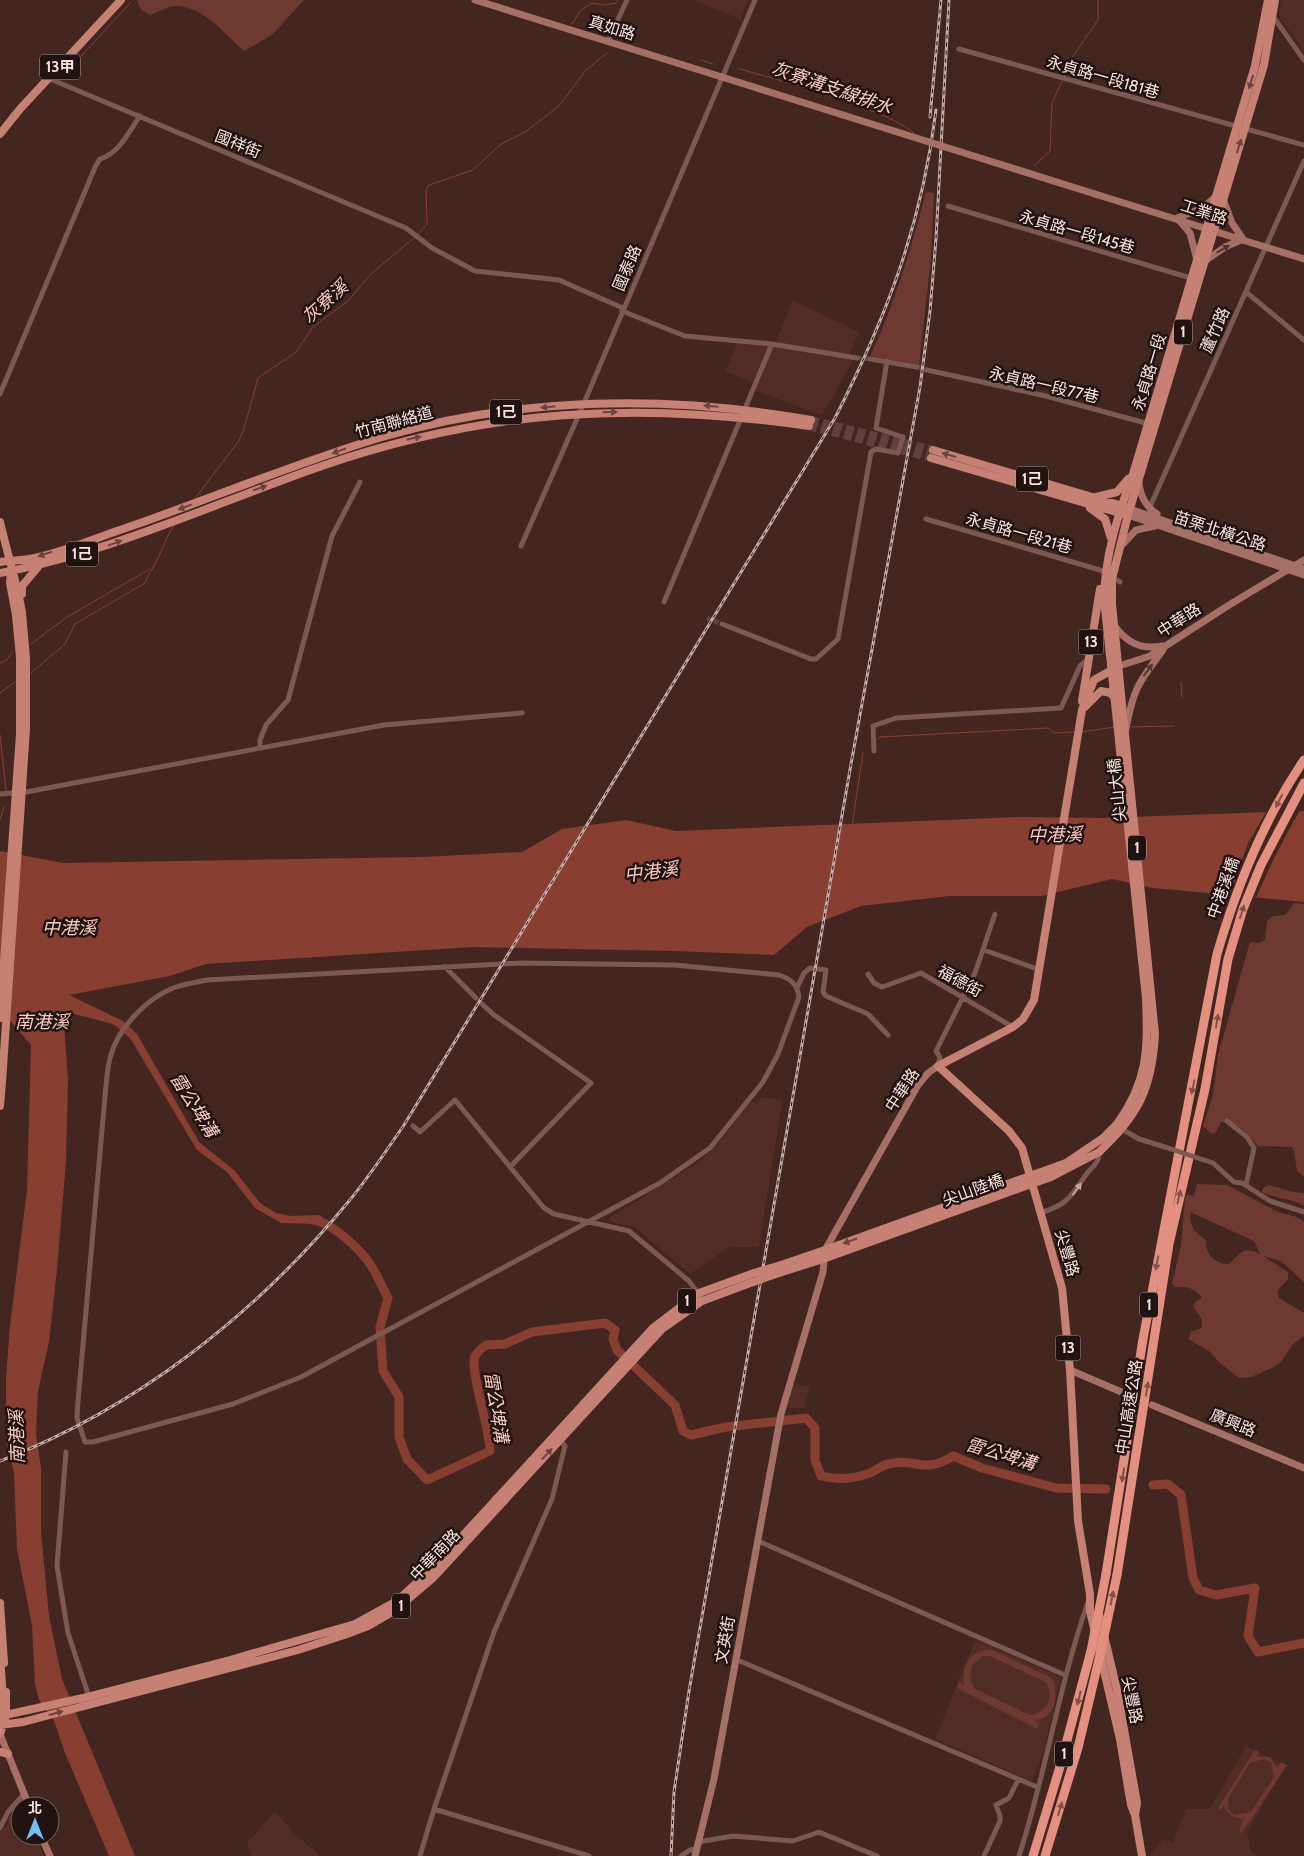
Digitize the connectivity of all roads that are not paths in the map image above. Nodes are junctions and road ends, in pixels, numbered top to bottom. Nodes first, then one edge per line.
1 (121, 0) edge
2 (475, 0) edge
3 (627, 0) edge
4 (754, 0) edge
5 (1275, 0) edge
6 (1265, 2) edge
7 (1273, 17) junction
8 (608, 41) junction
9 (959, 49) dead end
10 (1304, 60) edge
11 (722, 77) junction
12 (50, 79) junction
13 (741, 82) joint
14 (140, 116) junction
15 (1240, 129) junction
16 (0, 134) edge
17 (1304, 146) edge
18 (1304, 161) edge
19 (1220, 198) junction
20 (948, 206) dead end
21 (1177, 218) junction
22 (1210, 229) junction
23 (1243, 240) junction
24 (1265, 247) junction
25 (1304, 259) edge
26 (1201, 260) junction
27 (1196, 280) junction
28 (1246, 292) junction
29 (623, 309) junction
30 (1304, 340) edge
31 (772, 344) junction
32 (858, 358) tunnel mouth
33 (870, 359) tunnel mouth
34 (887, 361) junction
35 (917, 367) tunnel mouth
36 (927, 370) tunnel mouth
37 (0, 394) edge
38 (584, 403) junction
39 (578, 413) junction
40 (743, 414) junction
41 (810, 423) tunnel mouth
42 (1151, 424) junction
43 (1136, 475) junction
44 (360, 482) dead end
45 (1093, 498) junction
46 (1075, 500) junction
47 (213, 501) junction
48 (1120, 509) junction
49 (1149, 509) junction
50 (1129, 512) junction
51 (926, 519) dead end
52 (0, 522) edge
53 (1162, 523) junction
54 (521, 546) dead end
55 (1115, 546) junction
56 (1304, 560) edge
57 (9, 561) junction
58 (0, 562) edge
59 (38, 567) junction
60 (1292, 567) junction
61 (1304, 569) edge
62 (11, 571) junction
63 (0, 573) edge
64 (1108, 575) junction
65 (1304, 575) edge
66 (1120, 582) dead end
67 (664, 602) dead end
68 (19, 614) junction
69 (722, 624) tunnel mouth
70 (1114, 625) junction
71 (1167, 645) junction
72 (1088, 658) junction
73 (1116, 667) junction
74 (1119, 699) junction
75 (1082, 710) junction
76 (522, 713) dead end
77 (1125, 734) junction
78 (260, 748) junction
79 (874, 751) dead end
80 (1304, 760) edge
81 (1304, 783) edge
82 (3, 793) edge
83 (995, 914) dead end
84 (984, 950) junction
85 (1228, 959) joint
86 (445, 967) junction
87 (1040, 970) junction
88 (868, 974) dead end
89 (797, 988) junction
90 (964, 997) junction
91 (476, 998) dead end
92 (1150, 999) junction
93 (481, 1003) dead end
94 (0, 1018) edge
95 (1013, 1027) junction
96 (888, 1035) dead end
97 (1202, 1039) joint
98 (938, 1066) junction
99 (1, 1082) edge
100 (0, 1106) edge
101 (1227, 1121) dead end
102 (413, 1126) dead end
103 (1119, 1127) junction
104 (1099, 1152) junction
105 (510, 1167) junction
106 (1246, 1185) junction
107 (1304, 1212) edge
108 (1040, 1213) junction
109 (591, 1221) junction
110 (825, 1250) junction
111 (824, 1259) junction
112 (780, 1269) junction
113 (700, 1297) junction
114 (1070, 1370) junction
115 (1126, 1394) dead end
116 (1152, 1405) dead end
117 (557, 1438) junction
118 (66, 1452) dead end
119 (1304, 1468) edge
120 (758, 1541) junction
121 (1090, 1594) junction
122 (0, 1603) edge
123 (0, 1656) edge
124 (735, 1659) junction
125 (1065, 1675) junction
126 (6, 1698) junction
127 (87, 1701) junction
128 (23, 1713) junction
129 (3, 1716) edge
130 (23, 1722) junction
131 (1, 1725) edge
132 (0, 1734) edge
133 (4, 1753) edge
134 (1018, 1780) junction
135 (1037, 1787) junction
136 (24, 1794) joint
137 (434, 1809) junction
138 (0, 1828) edge
139 (696, 1849) edge
140 (420, 1856) edge
141 (589, 1856) edge
142 (681, 1856) edge
143 (877, 1856) edge
144 (984, 1856) edge
145 (1019, 1856) edge
146 (1034, 1856) edge
147 (1045, 1856) edge
148 (1142, 1856) edge

1 - 12 main road, 13甲
2 - 8 street, 真如路
3 - 8 street
4 - 11 street, 國泰路
5 - 7 main road, 永貞路一段 / 1
6 - 7 street
6 -> 15 main road, 永貞路一段 / 1
7 - 10 street
7 - 15 main road, 永貞路一段 / 1
8 - 11 street, 真如路
9 - 15 street, 永貞路一段181巷
11 - 13 street, 真如路
11 - 29 street, 國泰路
12 - 14 street, 國祥街
12 - 16 main road, 13甲
13 - 21 street, 工業路, bridge
14 - 29 street, 國祥街
14 - 37 street
15 - 17 street, 永貞路一段181巷
15 - 19 main road, 永貞路一段 / 1
18 - 24 street, 蘆竹路
19 - 21 street
19 - 22 main road, 永貞路一段 / 1
19 - 23 street
20 - 27 street, 永貞路一段145巷
21 - 22 street, 工業路
21 - 26 street
22 - 23 street, 工業路
22 - 26 main road, 永貞路一段 / 1
23 - 24 street, 工業路
26 -> 23 street
24 - 25 street, 工業路
24 - 28 street, 蘆竹路
26 - 27 main road, 永貞路一段 / 1
27 - 42 main road, 永貞路一段 / 1
28 - 30 street
28 - 49 street, 蘆竹路
29 - 31 street, 國祥街
29 - 38 street, 國泰路
31 - 32 street, 國祥街
31 - 40 street
33 - 34 street
34 - 35 street
34 - 69 street, bridge
36 - 42 street, 永貞路一段77巷
38 - 39 street, 國泰路
40 -> 38 main road, 竹南聯絡道 / 1己
38 -> 47 main road, 竹南聯絡道 / 1己
39 -> 40 main road, 竹南聯絡道 / 1己
47 -> 39 main road, 竹南聯絡道 / 1己
39 - 54 street, 國泰路
40 - 41 main road, 竹南聯絡道 / 1己
40 - 67 street
42 - 43 main road, 永貞路一段 / 1
43 - 45 main road
43 - 48 main road, 永貞路一段 / 1
43 - 49 street
43 - 50 main road, 永貞路一段 / 1
44 - 78 street
45 -> 46 main road, 1己
45 - 48 main road, 1己
46 - 48 main road, 1己
46 - 55 main road
47 -> 57 main road, 竹南聯絡道 / 1己
59 -> 47 main road, 竹南聯絡道 / 1己
48 - 50 main road, 1己
48 - 55 main road, 永貞路一段 / 1
49 - 53 street
50 - 53 street, 苗栗北橫公路
50 - 55 main road, 永貞路一段 / 1
51 - 64 street, 永貞路一段21巷
52 - 57 main road
53 - 55 street
53 - 60 street, 苗栗北橫公路
55 - 64 main road, 永貞路一段 / 1
56 - 60 street, 中華路
57 - 58 main road, 竹南聯絡道 / 1己
57 - 62 main road
59 - 62 main road, 竹南聯絡道 / 1己
59 - 68 main road
60 - 61 street, 苗栗北橫公路
60 - 65 street, 苗栗北橫公路
60 - 71 street, 中華路
62 - 63 main road, 竹南聯絡道 / 1己
62 - 68 main road
64 - 66 street, 永貞路一段21巷
64 - 70 main road, 永貞路一段 / 1
64 - 72 main road, 13
64 - 73 main road, 永貞路一段 / 1
68 - 94 main road, bridge
68 - 99 main road, bridge
70 - 71 street
70 - 73 main road, 永貞路一段 / 1
71 - 73 street, 中華路
77 -> 71 street
72 - 75 main road, 13
72 - 79 street
73 - 74 main road, 永貞路一段 / 1
73 - 75 main road, 中華路 / 13
74 - 75 main road
74 - 77 main road, 尖山大橋 / 1
74 - 92 main road, 尖山大橋 / 1
75 - 87 main road, 中華路 / 13
76 - 78 street
77 - 92 main road, 尖山大橋 / 1
78 - 82 street
80 -> 97 highway, 中港溪橋
85 -> 81 highway, 中港溪橋 / 1
83 - 84 street
84 - 87 street
84 - 90 street
147 -> 85 highway, 中山高速公路 / 1, bridge
86 - 89 street
86 - 91 street
86 - 109 street
87 - 95 main road, 中華路 / 13
88 - 90 street, 福德街
89 - 96 street
89 - 109 street
90 - 95 street, 福德街
90 - 98 street
92 - 103 main road, 1
93 - 105 street
95 - 98 main road, 中華路 / 13
97 -> 146 highway, 中山高速公路 / 1, bridge
98 - 108 main road, 尖豐路 / 13
98 - 110 street, 中華路
99 - 100 main road
101 - 106 street
102 - 105 street
103 - 104 main road, 尖山陸橋 / 1
103 - 106 street, bridge
103 -> 110 main road, 尖山陸橋 / 1, bridge
108 -> 104 street
104 - 111 main road, 尖山陸橋 / 1, bridge
105 - 109 street
106 - 107 street
108 - 114 main road, 尖豐路 / 13
109 - 113 street
110 - 111 street, 中華路
110 - 112 main road, 1
111 - 112 main road, 1
111 - 120 street, 文英街
112 - 113 main road, 1, bridge
113 - 117 main road, 中華南路 / 1
114 - 115 street
114 - 121 main road, 尖豐路 / 13
116 - 119 street, 廣興路
117 - 127 main road, 中華南路 / 1
117 - 137 street
118 - 127 street
120 - 124 street, 文英街
120 - 125 street
121 - 125 street
121 - 148 main road, 尖豐路 / 13
122 - 126 main road, bridge
123 - 131 main road, bridge
124 - 134 street
124 - 139 street, 文英街
125 - 135 street
126 - 128 main road
126 - 129 main road
127 - 128 main road, 1
130 -> 127 main road, 1
128 - 129 main road, 1
129 - 131 main road
130 - 131 main road, 1
130 - 132 street
131 - 132 main road
132 - 133 street
133 - 136 street
134 - 135 street
134 - 144 street
135 - 145 street
136 - 138 street
137 - 140 street
137 - 141 street
139 - 142 street
139 - 143 street

